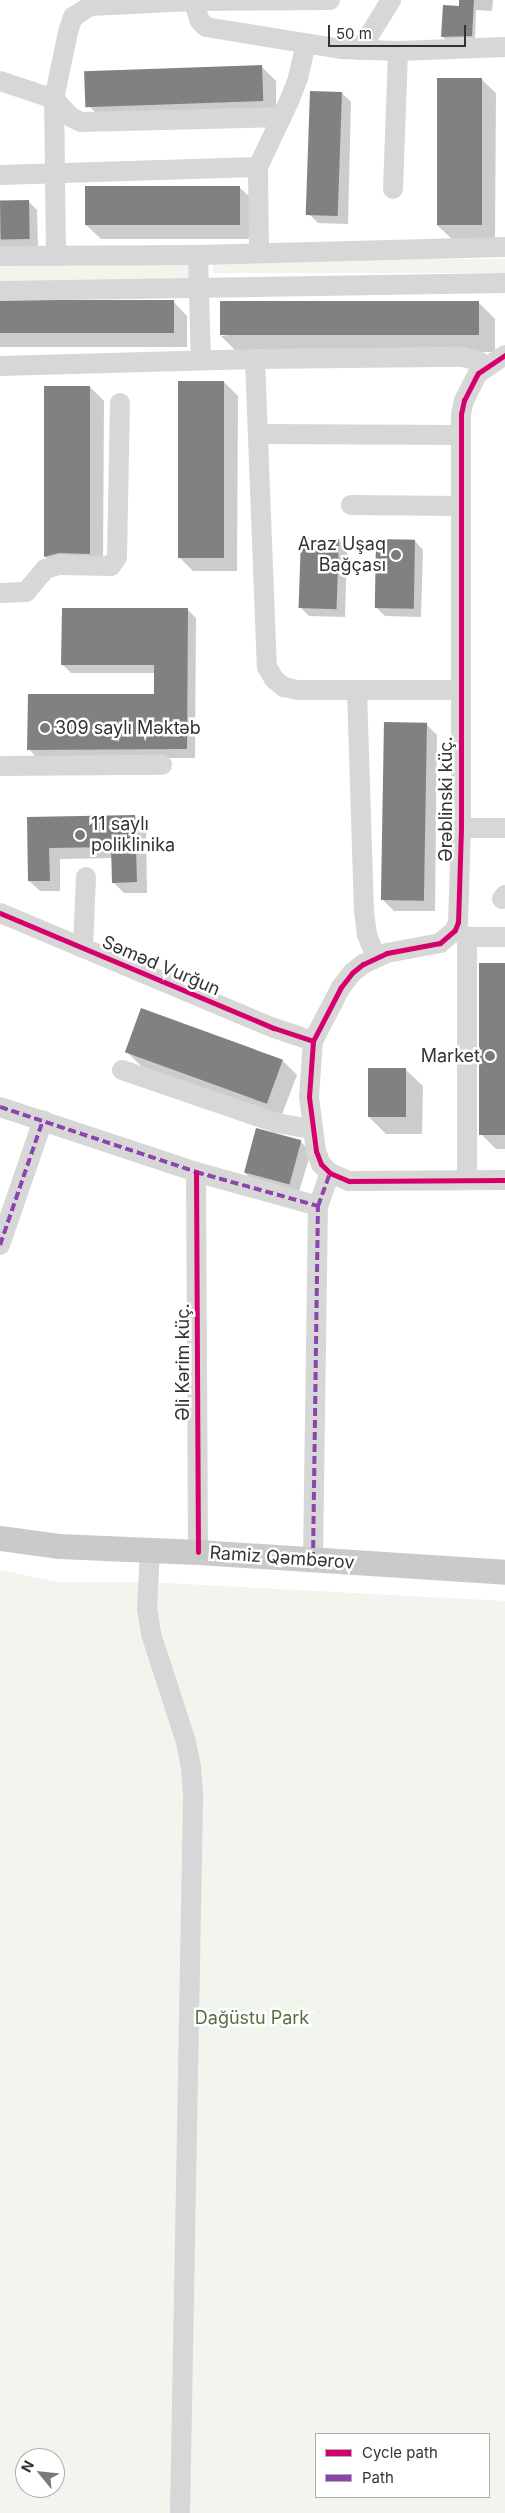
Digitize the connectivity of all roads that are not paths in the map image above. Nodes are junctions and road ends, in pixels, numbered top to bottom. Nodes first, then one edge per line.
1 (193, 0) edge
2 (330, 0) edge
3 (392, 0) edge
4 (306, 43) junction
5 (505, 47) edge
6 (360, 50) junction
7 (398, 51) junction
8 (0, 81) edge
9 (54, 99) junction
10 (282, 117) junction
11 (258, 167) junction
12 (56, 172) junction
13 (0, 176) edge
14 (393, 189) dead end
15 (505, 247) edge
16 (259, 252) junction
17 (198, 255) junction
18 (0, 256) edge
19 (56, 256) junction
20 (505, 283) edge
21 (200, 289) junction
22 (0, 291) edge
23 (505, 355) edge
24 (255, 359) junction
25 (200, 360) junction
26 (0, 366) edge
27 (486, 366) junction
28 (120, 403) dead end
29 (258, 434) junction
30 (461, 435) junction
31 (351, 504) dead end
32 (461, 506) junction
33 (0, 593) edge
34 (357, 690) junction
35 (460, 690) junction
36 (162, 765) dead end
37 (0, 766) edge
38 (461, 828) junction
39 (505, 828) edge
40 (86, 878) dead end
41 (0, 913) edge
42 (461, 934) junction
43 (505, 937) edge
44 (83, 948) junction
45 (376, 957) junction
46 (313, 1041) junction
47 (122, 1070) dead end
48 (0, 1107) edge
49 (43, 1120) junction
50 (312, 1129) junction
51 (196, 1172) junction
52 (330, 1173) junction
53 (467, 1180) junction
54 (505, 1180) edge
55 (318, 1206) junction
56 (0, 1245) edge
57 (0, 1538) edge
58 (150, 1550) junction
59 (198, 1552) junction
60 (312, 1560) junction
61 (505, 1572) edge
62 (180, 2513) edge

1 - 2 street
1 - 4 street
1 - 9 street
3 - 6 street
4 - 6 street
4 - 10 street
5 - 7 street
6 - 7 street
7 - 14 street
8 - 9 street
9 - 10 street
9 - 12 street
10 - 11 street
11 - 12 street
11 - 16 street
12 - 13 street
12 - 19 street
15 - 16 street
16 - 17 street
17 - 19 street
17 - 21 street
18 - 19 street
20 - 21 street
21 - 22 street
21 - 25 street
23 - 27 street, Ərəblinski küç.
24 - 25 street
24 - 27 street
24 - 29 street
25 - 26 street
27 - 30 street, Ərəblinski küç.
28 - 33 street
29 - 30 street
29 - 34 street
30 - 32 street, Ərəblinski küç.
31 - 32 street
32 - 35 street, Ərəblinski küç.
34 - 35 street
34 - 45 street
35 - 38 street, Ərəblinski küç.
36 - 37 street
38 - 39 street
38 - 42 street, Ərəblinski küç.
40 - 44 street
41 - 44 street, Səməd Vurğun
42 - 43 street
42 - 45 street
42 - 53 street, Ərəblinski küç.
44 - 46 street, Səməd Vurğun
45 - 46 street
46 - 50 street
47 - 50 street
48 - 49 street
49 - 51 street
49 - 56 street
50 - 52 street
51 - 55 street
51 - 59 street, Əli Kərim küç.
52 - 53 street
52 - 55 street
53 - 54 street
55 - 60 street
57 - 58 main road, Ramiz Qəmbərov
58 - 59 main road, Ramiz Qəmbərov
58 - 62 street
59 - 60 main road, Ramiz Qəmbərov
60 - 61 main road, Ramiz Qəmbərov

